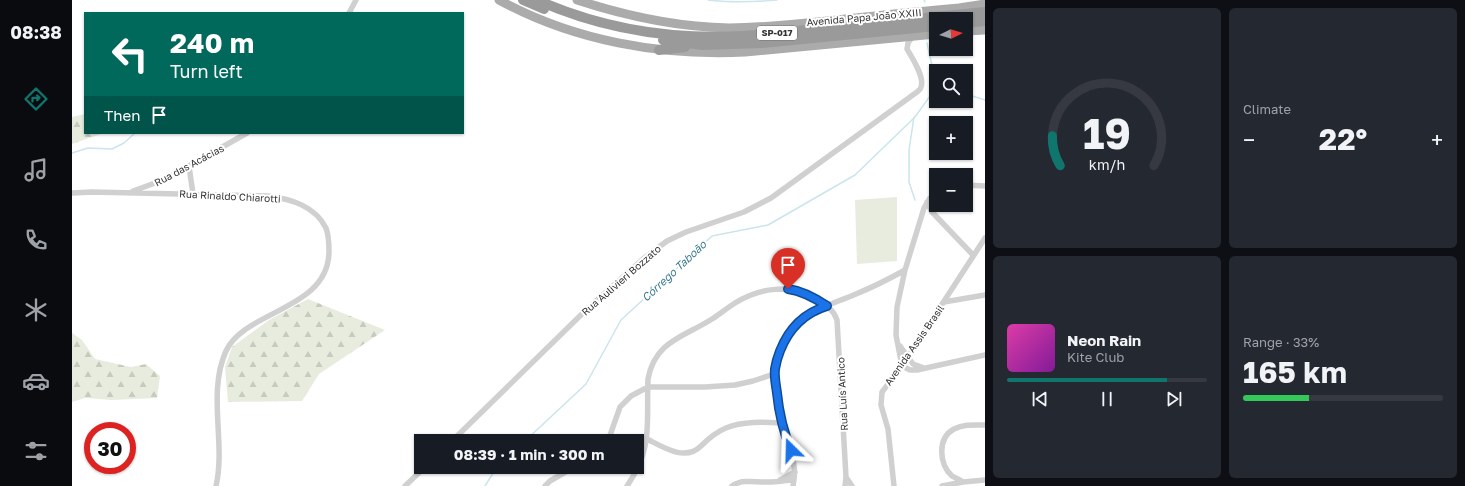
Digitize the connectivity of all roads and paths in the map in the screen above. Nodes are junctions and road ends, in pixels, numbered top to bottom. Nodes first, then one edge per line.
1 (356, 0) edge
2 (498, 0) edge
3 (524, 0) edge
4 (537, 0) edge
5 (554, 0) edge
6 (577, 0) edge
7 (985, 4) edge
8 (350, 12) edge
9 (985, 12) edge
10 (985, 21) edge
11 (973, 22) edge
12 (929, 26) edge
13 (872, 28) junction
14 (985, 30) edge
15 (973, 31) edge
16 (684, 35) junction
17 (929, 35) edge
18 (913, 36) junction
19 (703, 45) junction
20 (659, 50) junction
21 (245, 134) edge
22 (189, 166) junction
23 (973, 185) edge
24 (985, 186) edge
25 (128, 192) junction
26 (72, 193) edge
27 (193, 194) junction
28 (927, 202) joint
29 (929, 206) edge
30 (932, 212) joint
31 (922, 216) junction
32 (985, 238) edge
33 (973, 255) junction
34 (905, 270) junction
35 (985, 295) edge
36 (944, 302) junction
37 (827, 306) junction
38 (898, 344) junction
39 (985, 355) edge
40 (907, 357) junction
41 (902, 366) junction
42 (926, 368) junction
43 (774, 374) junction
44 (648, 387) junction
45 (781, 423) junction
46 (985, 425) edge
47 (459, 434) edge
48 (610, 434) edge
49 (647, 439) junction
50 (795, 472) junction
51 (418, 474) edge
52 (562, 474) edge
53 (846, 477) junction
54 (780, 480) junction
55 (982, 480) edge
56 (964, 482) junction
57 (794, 483) edge
58 (216, 485) edge
59 (985, 485) edge
60 (405, 486) edge
61 (545, 486) edge
62 (626, 486) edge
63 (732, 486) edge
64 (845, 486) edge
65 (852, 486) edge
66 (894, 486) edge
67 (942, 486) edge

1 - 8 street
2 - 20 main road
3 - 19 highway, Avenida Papa João XXIII / SP-017
4 - 16 highway, Avenida Papa João XXIII / SP-017
5 - 16 highway
6 - 7 main road, Avenida Papa João XXIII
9 - 13 highway, Avenida Papa João XXIII / SP-017
10 - 11 highway
12 - 13 highway, Avenida Papa João XXIII / SP-017
13 - 16 highway, Avenida Papa João XXIII / SP-017
13 - 19 highway, Avenida Papa João XXIII / SP-017
14 - 15 main road
17 - 18 main road
18 - 20 main road
18 - 47 street, Rua Aulivieri Bozzato
19 - 20 highway
21 - 22 street, Rua das Acácias
22 - 25 street, Rua das Acácias
22 - 27 street
23 - 24 street
25 - 26 street, Rua Rinaldo Chiarotti
25 - 27 street, Rua Rinaldo Chiarotti
27 - 58 street, Rua Rinaldo Chiarotti
28 - 29 street
28 - 31 street
30 - 31 street
30 - 33 street
31 - 34 street
32 - 33 street, Avenida Assis Brasil
33 - 36 street, Avenida Assis Brasil
34 - 37 street
34 - 38 street
35 - 36 street
36 - 40 street, Avenida Assis Brasil
37 - 43 street
37 - 44 street
37 - 53 street, Rua Luís Antico
38 - 40 street
38 - 41 street
39 - 42 street
40 - 41 street, Avenida Assis Brasil
40 - 42 street
41 - 42 street
41 - 66 street, Avenida Assis Brasil
43 - 44 street
43 - 45 street
44 - 48 street
44 - 49 street
45 - 49 street
45 - 50 street
46 - 56 street
49 - 62 street
50 - 54 street
50 - 57 street
51 - 60 street
52 - 61 street
53 - 64 street, Rua Luís Antico
53 - 65 street
54 - 57 street
54 - 63 street
55 - 56 street
55 - 59 street
56 - 67 street

